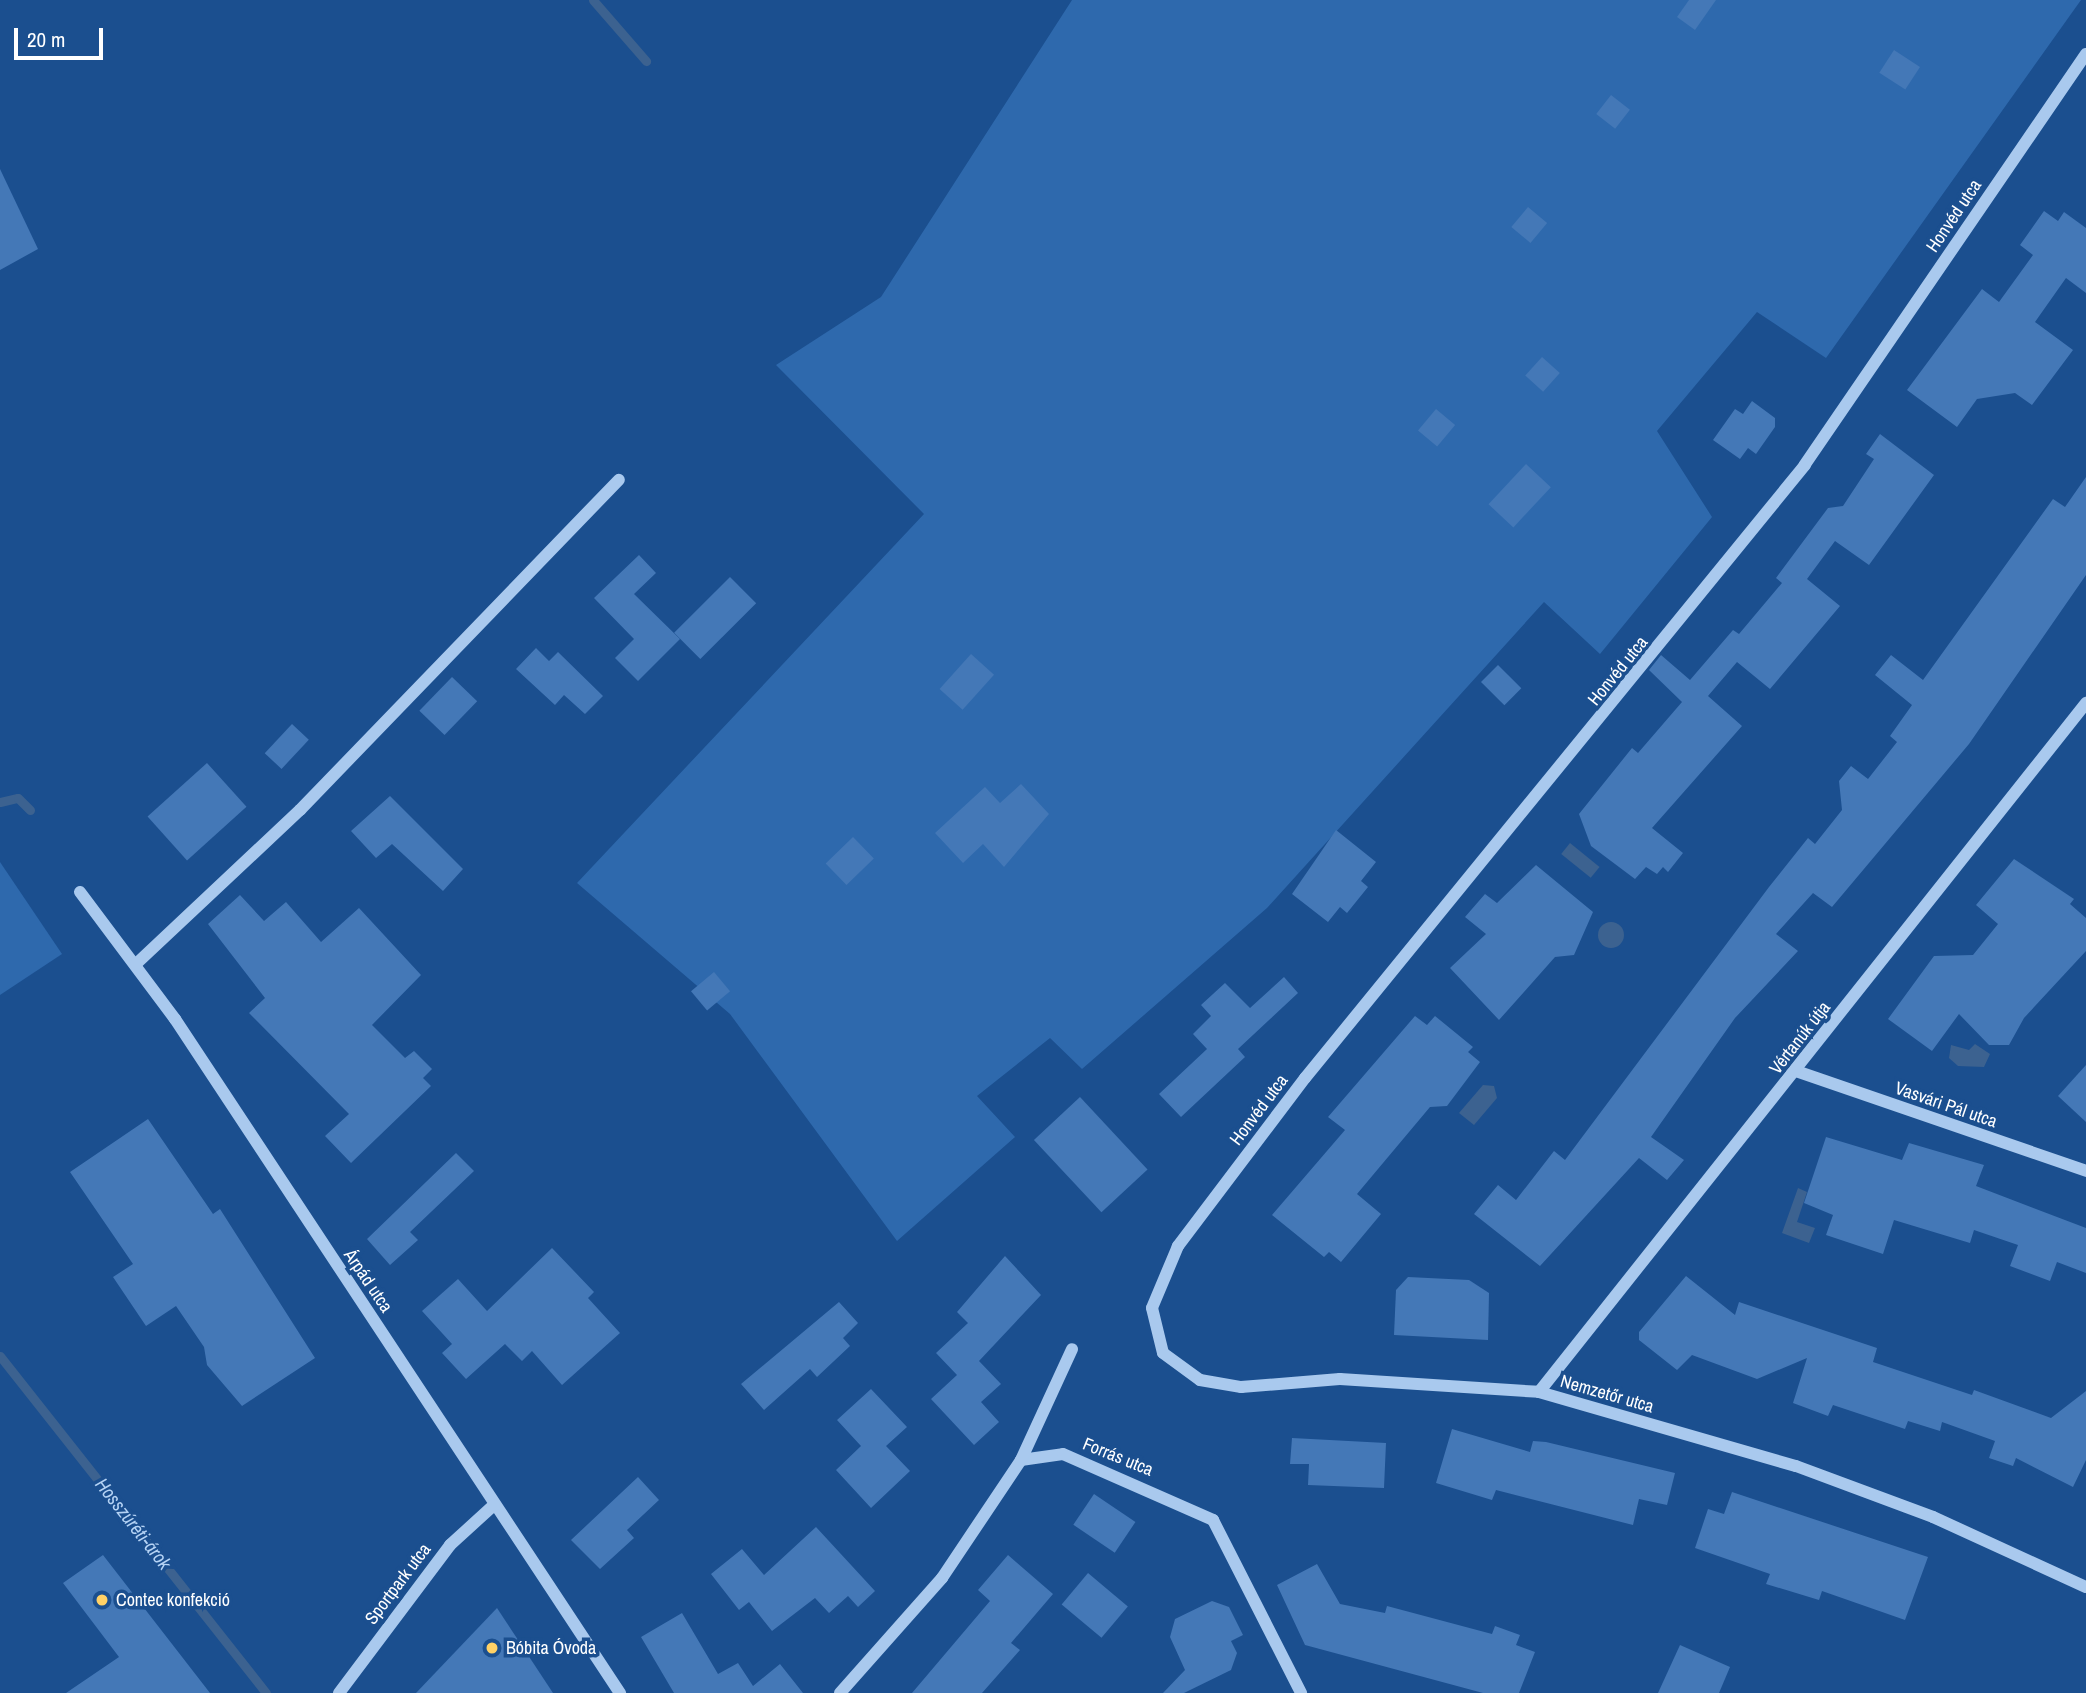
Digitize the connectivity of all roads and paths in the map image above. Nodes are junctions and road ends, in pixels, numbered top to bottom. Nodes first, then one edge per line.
1 (2086, 54) edge
2 (619, 480) dead end
3 (2086, 703) edge
4 (2081, 721) edge
5 (80, 892) dead end
6 (136, 964) junction
7 (1796, 1072) junction
8 (2086, 1171) edge
9 (1157, 1292) joint
10 (1072, 1349) dead end
11 (1539, 1392) junction
12 (1021, 1460) junction
13 (494, 1505) junction
14 (2086, 1587) edge
15 (339, 1693) edge
16 (620, 1693) edge
17 (841, 1693) edge
18 (1301, 1693) edge

1 - 9 street, Honvéd utca
2 - 6 street
3 - 4 street, Vértanúk útja
4 - 7 street, Vértanúk útja
5 - 6 street, Árpád utca
6 - 13 street, Árpád utca
7 - 8 street, Vasvári Pál utca
7 - 11 street, Vértanúk útja
9 - 11 street, Nemzetőr utca
10 - 12 street
11 - 14 street, Nemzetőr utca
12 - 17 street
12 - 18 street, Forrás utca
13 - 15 street, Sportpark utca
13 - 16 street, Árpád utca

